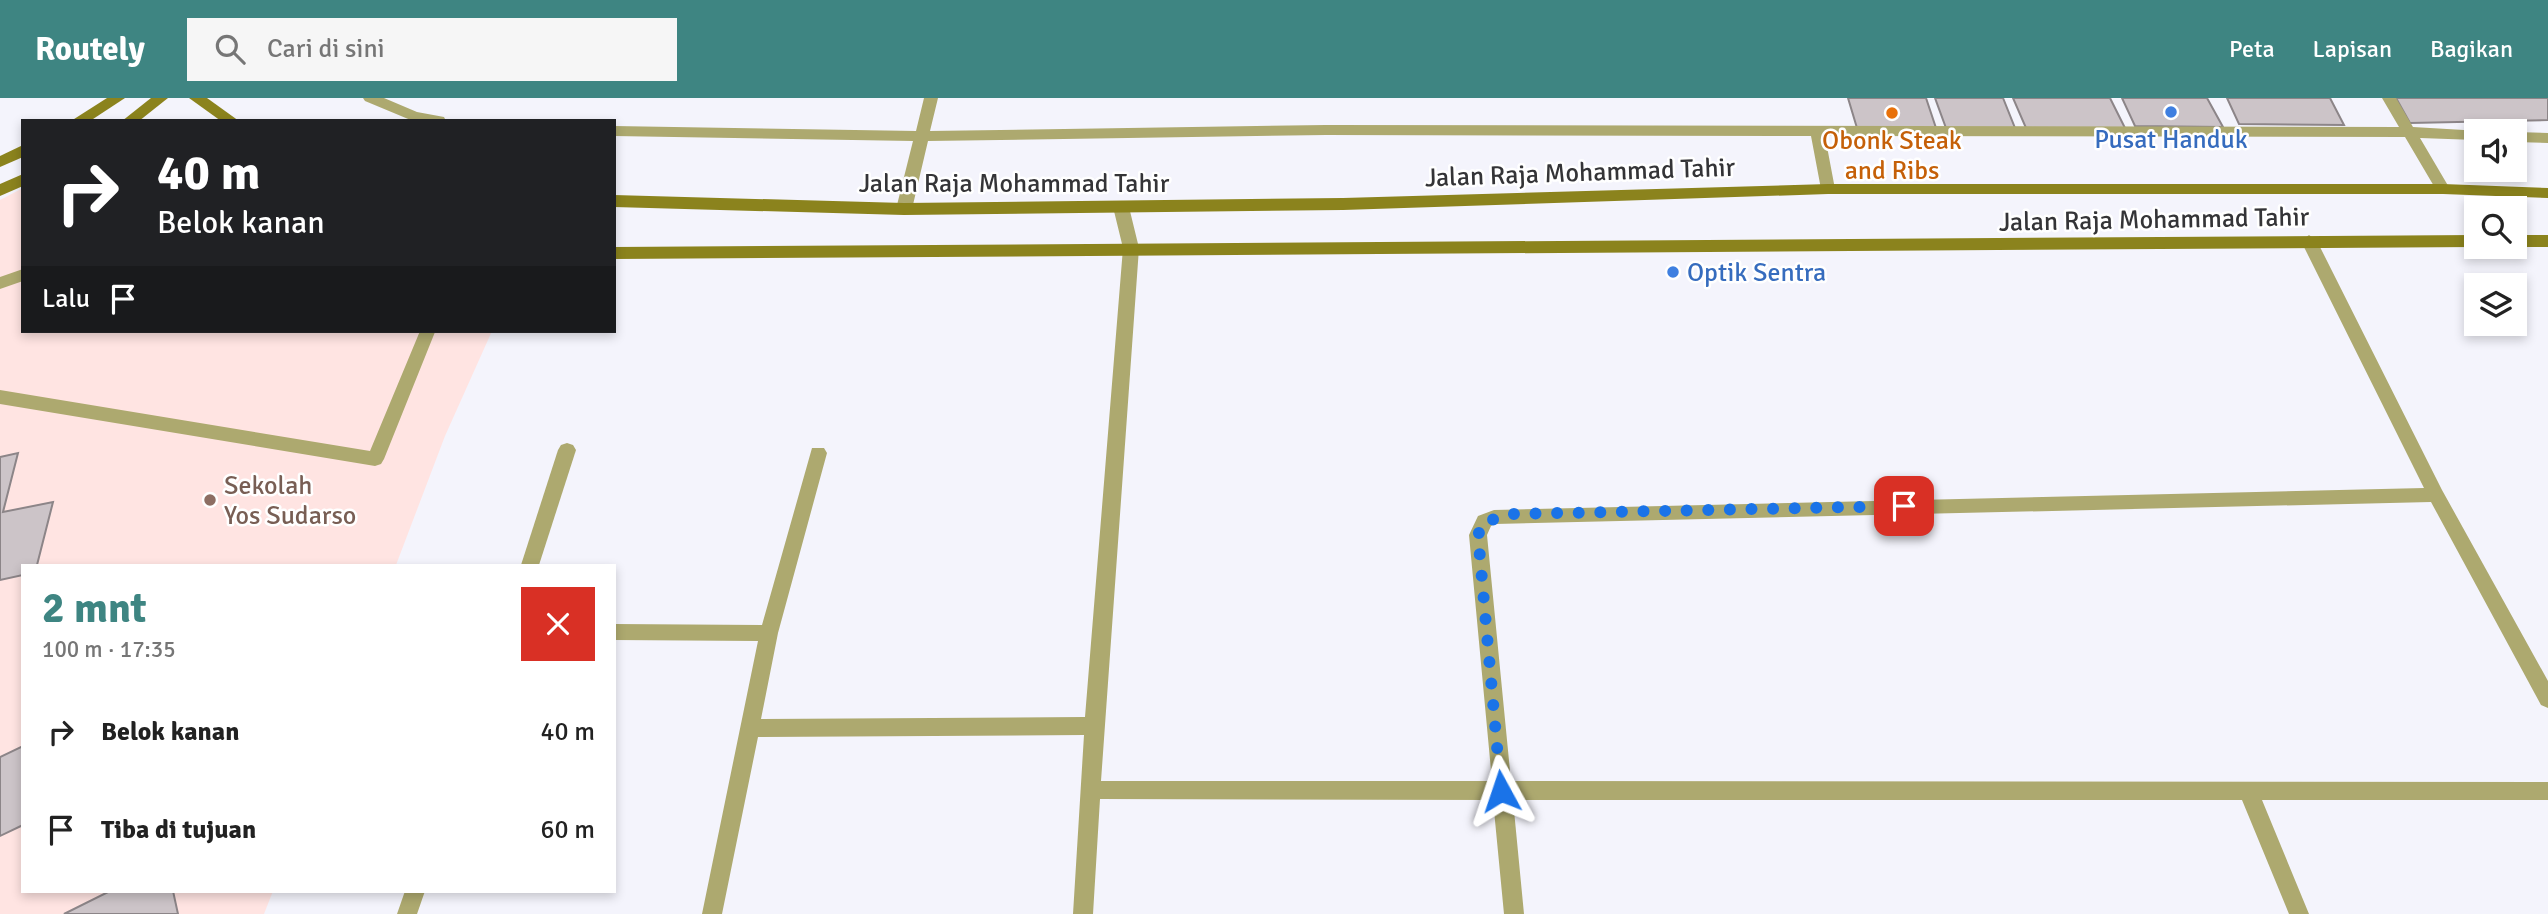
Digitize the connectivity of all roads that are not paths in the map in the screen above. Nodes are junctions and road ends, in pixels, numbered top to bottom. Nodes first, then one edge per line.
1 (161, 98) edge
2 (196, 98) edge
3 (370, 98) edge
4 (931, 98) edge
5 (2389, 98) edge
6 (110, 100) edge
7 (81, 119) edge
8 (120, 119) edge
9 (132, 119) edge
10 (229, 119) edge
11 (429, 119) edge
12 (1817, 130) junction
13 (616, 131) edge
14 (2411, 132) junction
15 (2464, 134) edge
16 (922, 136) junction
17 (2527, 137) edge
18 (2548, 138) edge
19 (21, 151) edge
20 (0, 162) edge
21 (21, 180) edge
22 (1828, 189) junction
23 (2443, 189) junction
24 (0, 191) edge
25 (2548, 193) edge
26 (616, 201) edge
27 (1121, 207) junction
28 (904, 209) junction
29 (2308, 241) junction
30 (2464, 241) edge
31 (2527, 241) edge
32 (2548, 241) edge
33 (1131, 248) junction
34 (616, 253) edge
35 (21, 276) edge
36 (0, 283) edge
37 (423, 333) edge
38 (0, 397) edge
39 (567, 450) dead end
40 (818, 453) dead end
41 (2435, 495) junction
42 (530, 564) edge
43 (616, 632) edge
44 (769, 634) junction
45 (2548, 699) edge
46 (1094, 726) junction
47 (750, 728) junction
48 (1090, 790) junction
49 (2548, 790) edge
50 (1501, 791) junction
51 (2248, 792) junction
52 (414, 893) edge
53 (407, 914) edge
54 (712, 914) edge
55 (1083, 914) edge
56 (1514, 914) edge
57 (2299, 914) edge

1 - 9 main road
2 - 10 main road
3 - 11 street
4 - 16 street
5 - 14 street
6 - 7 main road
6 - 8 main road
12 - 14 street
12 - 16 street
12 - 22 street
13 - 16 street
14 - 15 street
14 - 23 street
16 - 28 street
17 - 18 street
19 - 20 main road
21 - 24 main road
22 - 23 main road, Jalan Raja Mohammad Tahir
22 - 27 main road, Jalan Raja Mohammad Tahir
23 - 25 main road, Jalan Raja Mohammad Tahir
26 - 28 main road, Jalan Raja Mohammad Tahir
27 - 28 main road, Jalan Raja Mohammad Tahir
27 - 33 street
29 - 30 main road, Jalan Raja Mohammad Tahir
29 - 33 main road, Jalan Raja Mohammad Tahir
29 - 41 street
31 - 32 main road
33 - 34 main road, Jalan Raja Mohammad Tahir
33 - 46 street
35 - 36 street
37 - 38 street
39 - 42 street
40 - 44 street
41 - 45 street
41 - 50 street
43 - 44 street
44 - 47 street
46 - 47 street
46 - 48 street
47 - 54 street
48 - 50 street
48 - 55 street
49 - 51 street
50 - 51 street
50 - 56 street
51 - 57 street
52 - 53 street

